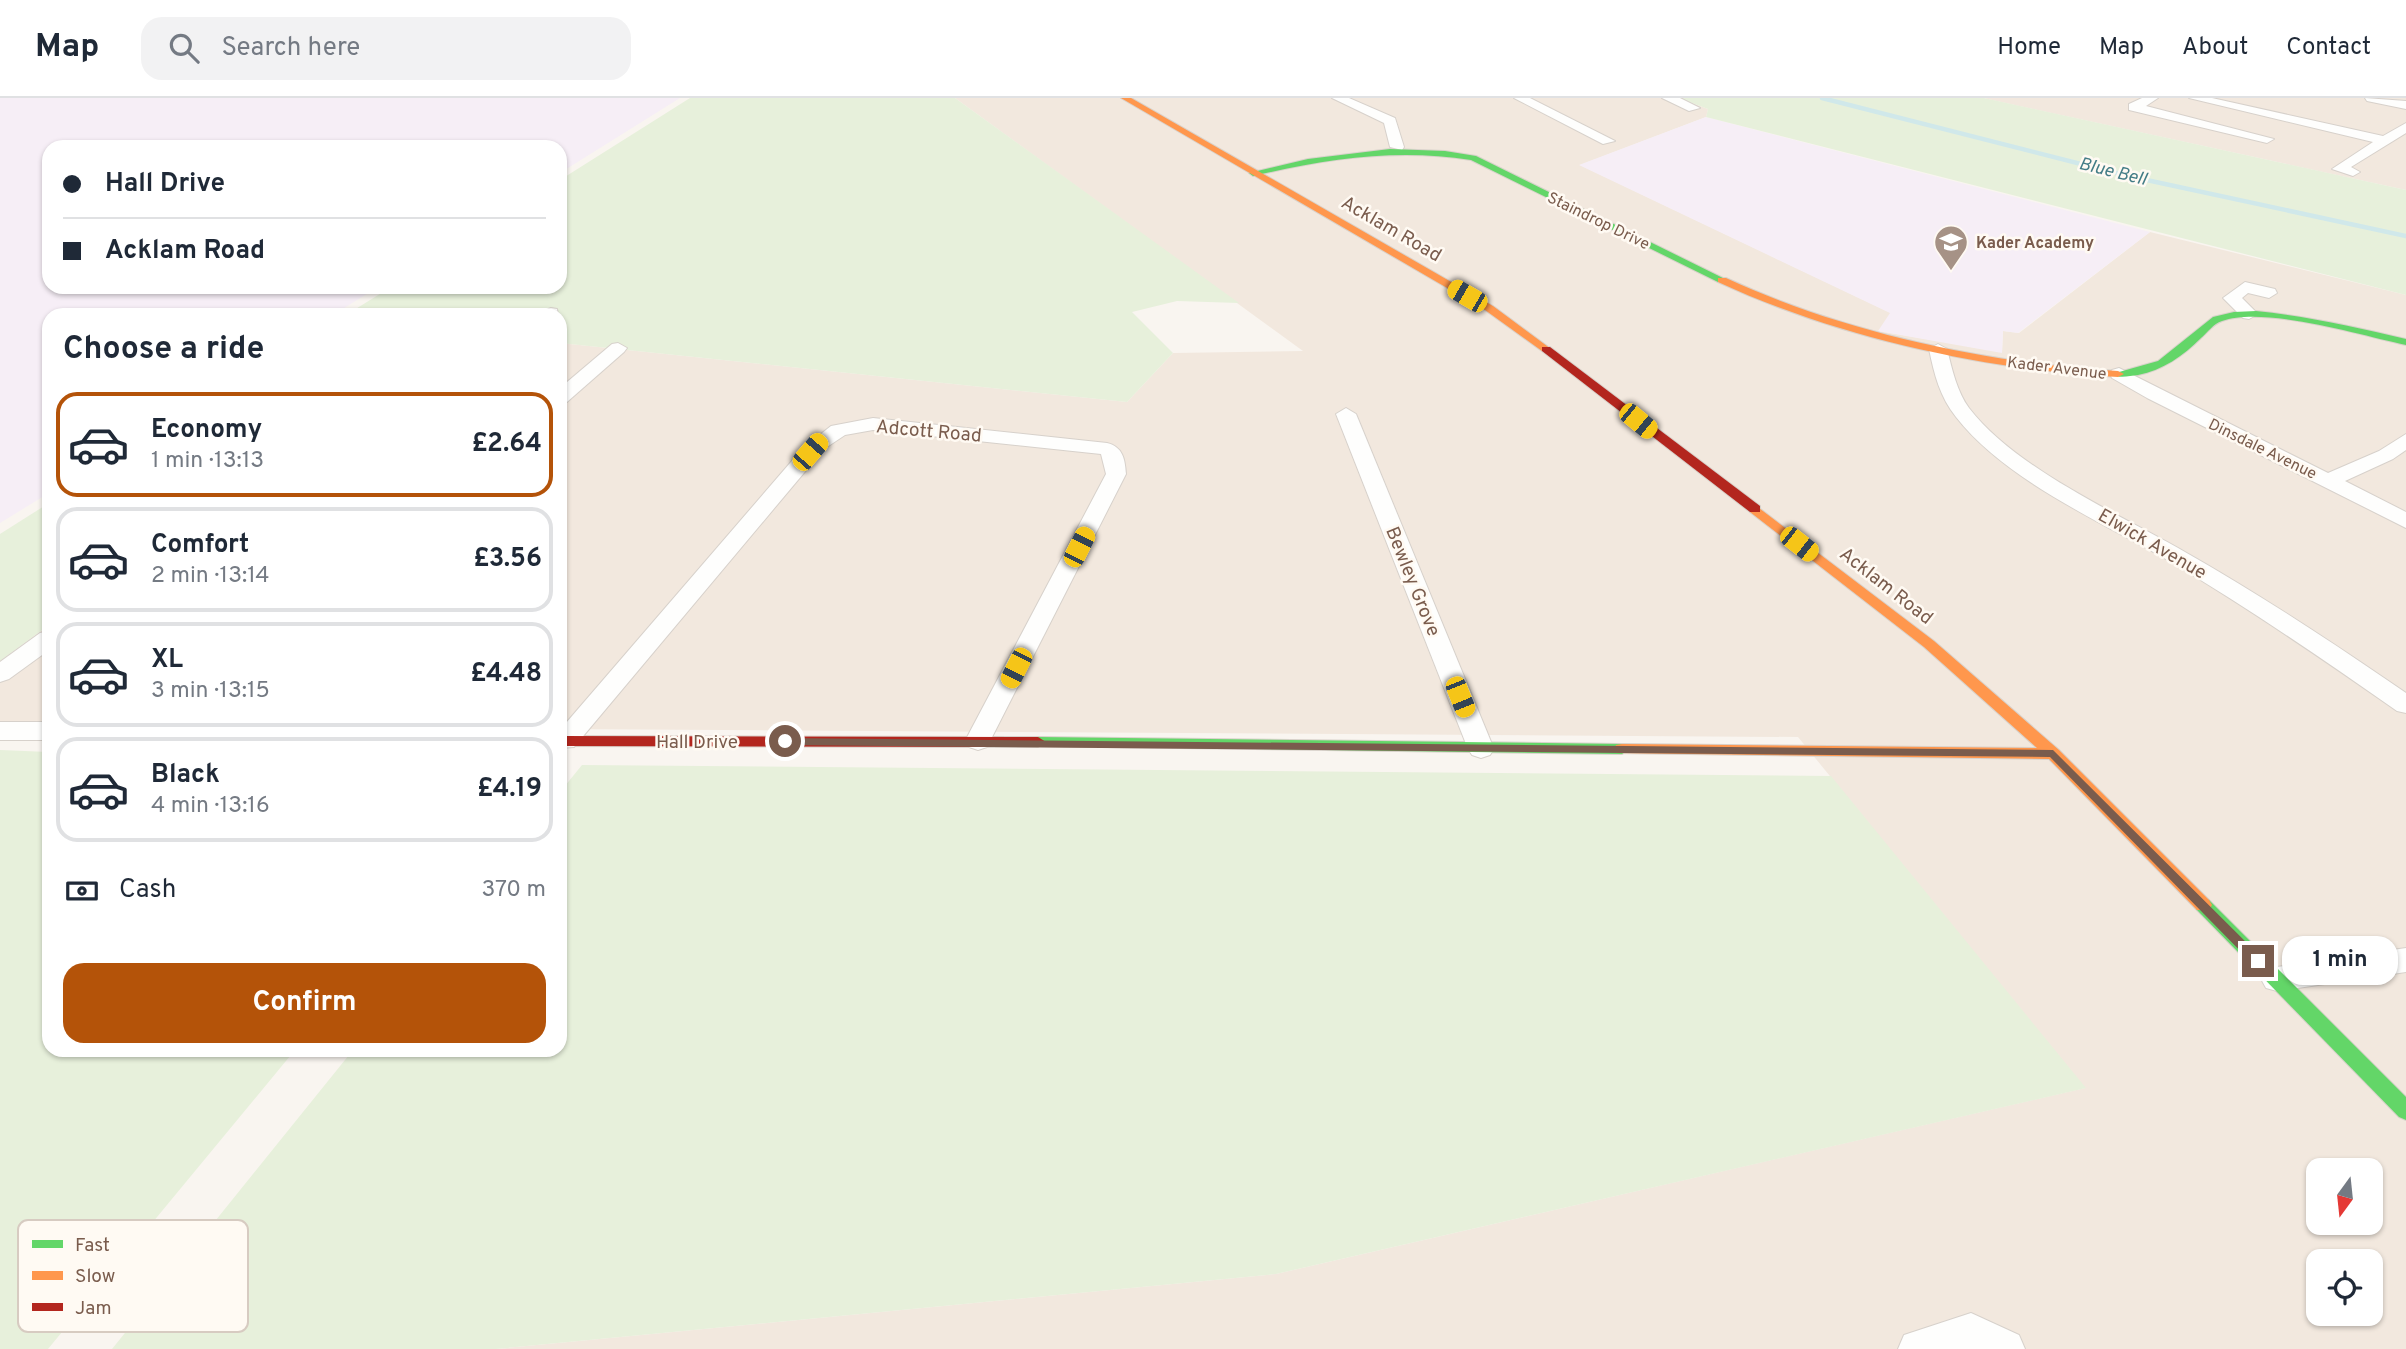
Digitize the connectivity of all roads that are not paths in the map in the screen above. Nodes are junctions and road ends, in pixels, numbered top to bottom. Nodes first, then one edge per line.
1 (1125, 98) edge
2 (1338, 98) edge
3 (1520, 98) edge
4 (1668, 98) edge
5 (2152, 98) edge
6 (2195, 98) edge
7 (2371, 98) edge
8 (2406, 106) edge
9 (1693, 108) dead end
10 (2406, 128) edge
11 (2260, 135) dead end
12 (2384, 140) junction
13 (1608, 141) dead end
14 (1397, 147) junction
15 (2339, 169) dead end
16 (1254, 173) junction
17 (2269, 293) dead end
18 (2249, 314) junction
19 (2406, 341) edge
20 (618, 348) dead end
21 (1938, 349) junction
22 (2119, 374) junction
23 (567, 392) edge
24 (1346, 414) dead end
25 (2406, 440) edge
26 (2331, 480) junction
27 (2406, 521) edge
28 (42, 643) edge
29 (0, 674) edge
30 (2406, 705) edge
31 (0, 731) edge
32 (42, 731) edge
33 (567, 735) edge
34 (567, 741) edge
35 (978, 741) junction
36 (1481, 749) junction
37 (2053, 754) junction
38 (2406, 960) edge
39 (2277, 979) junction
40 (2406, 1111) edge
41 (1918, 1349) edge
42 (2005, 1349) edge

1 - 16 street, Acklam Road
2 - 14 street
3 - 13 street
4 - 9 street
5 - 11 street
6 - 12 street
7 - 8 street
10 - 12 street
12 - 15 street
14 - 16 street, Staindrop Drive
14 - 21 street, Staindrop Drive
16 - 37 street, Acklam Road
17 - 18 street
18 - 19 street, Kader Avenue
18 - 22 street, Kader Avenue
20 - 23 street
21 - 22 street, Kader Avenue
21 - 30 street, Elwick Avenue
22 - 26 street, Dinsdale Avenue
24 - 36 street, Bewley Grove
25 - 26 street
26 - 27 street, Dinsdale Avenue
28 - 29 street
31 - 32 street
33 - 35 street, Adcott Road
34 - 35 street, Hall Drive
35 - 36 street, Hall Drive
36 - 37 street, Hall Drive
37 - 39 street, Acklam Road
38 - 39 street
39 - 40 street, Acklam Road
41 - 42 street

